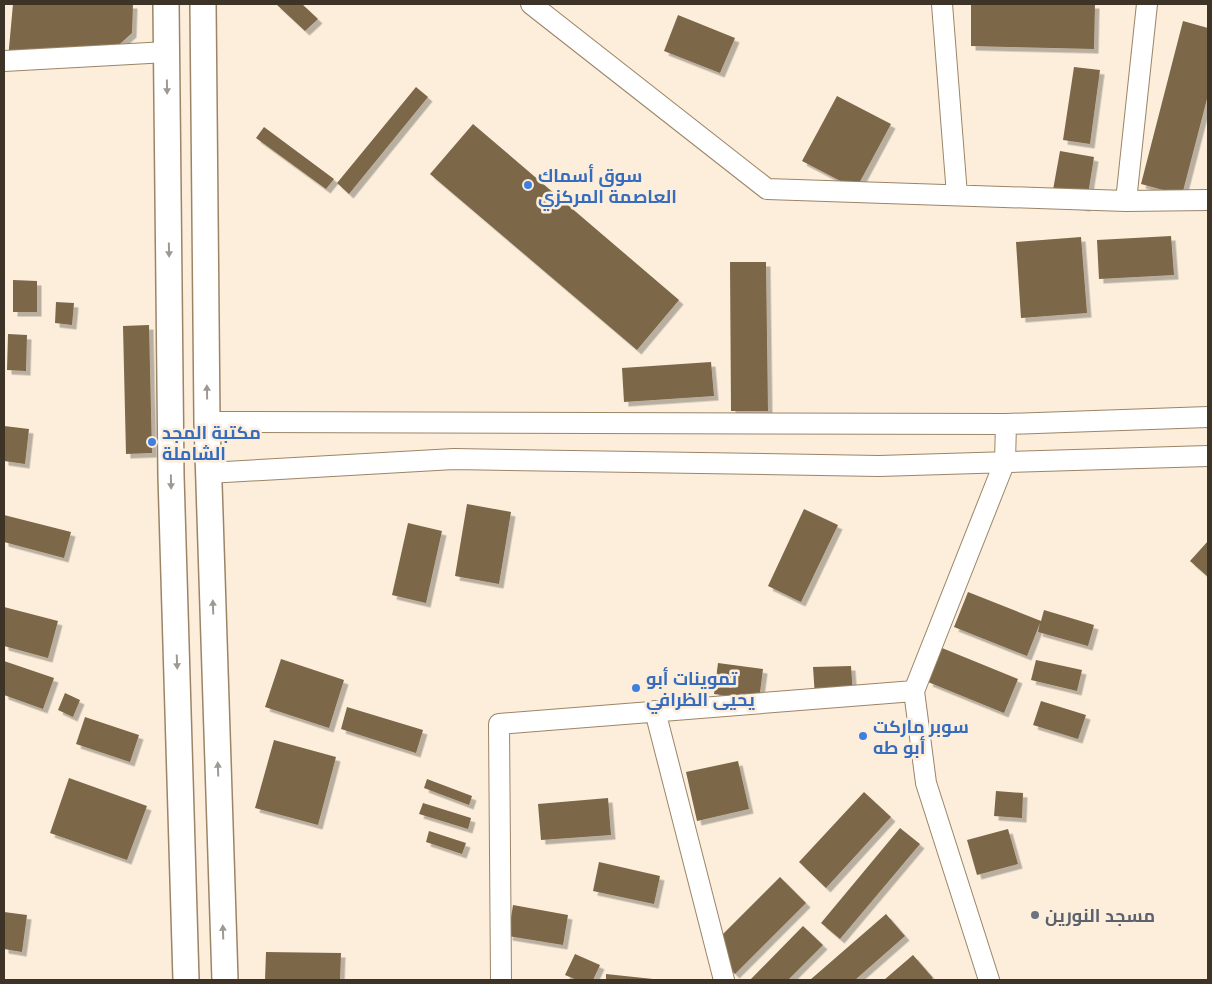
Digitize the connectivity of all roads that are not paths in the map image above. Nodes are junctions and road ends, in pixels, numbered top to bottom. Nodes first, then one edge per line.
1 (166, 4) edge
2 (203, 4) edge
3 (531, 4) edge
4 (942, 4) edge
5 (1147, 4) edge
6 (167, 52) junction
7 (4, 61) edge
8 (957, 195) junction
9 (1208, 200) edge
10 (1126, 201) junction
11 (1208, 417) edge
12 (207, 422) junction
13 (1006, 424) junction
14 (1208, 456) edge
15 (1005, 462) junction
16 (208, 473) junction
17 (914, 691) junction
18 (655, 711) junction
19 (186, 980) edge
20 (225, 980) edge
21 (501, 980) edge
22 (724, 980) edge
23 (989, 980) edge

1 - 6 street
12 -> 2 street
3 - 8 street
4 - 8 street
5 - 10 street
6 - 7 street
6 -> 19 street
8 - 10 street
9 - 10 street
11 - 13 street
12 - 13 street
12 - 16 street
13 - 15 street
14 - 15 street
15 - 16 street
15 - 17 street
20 -> 16 street
17 - 18 street
17 - 23 street
18 - 21 street
18 - 22 street

